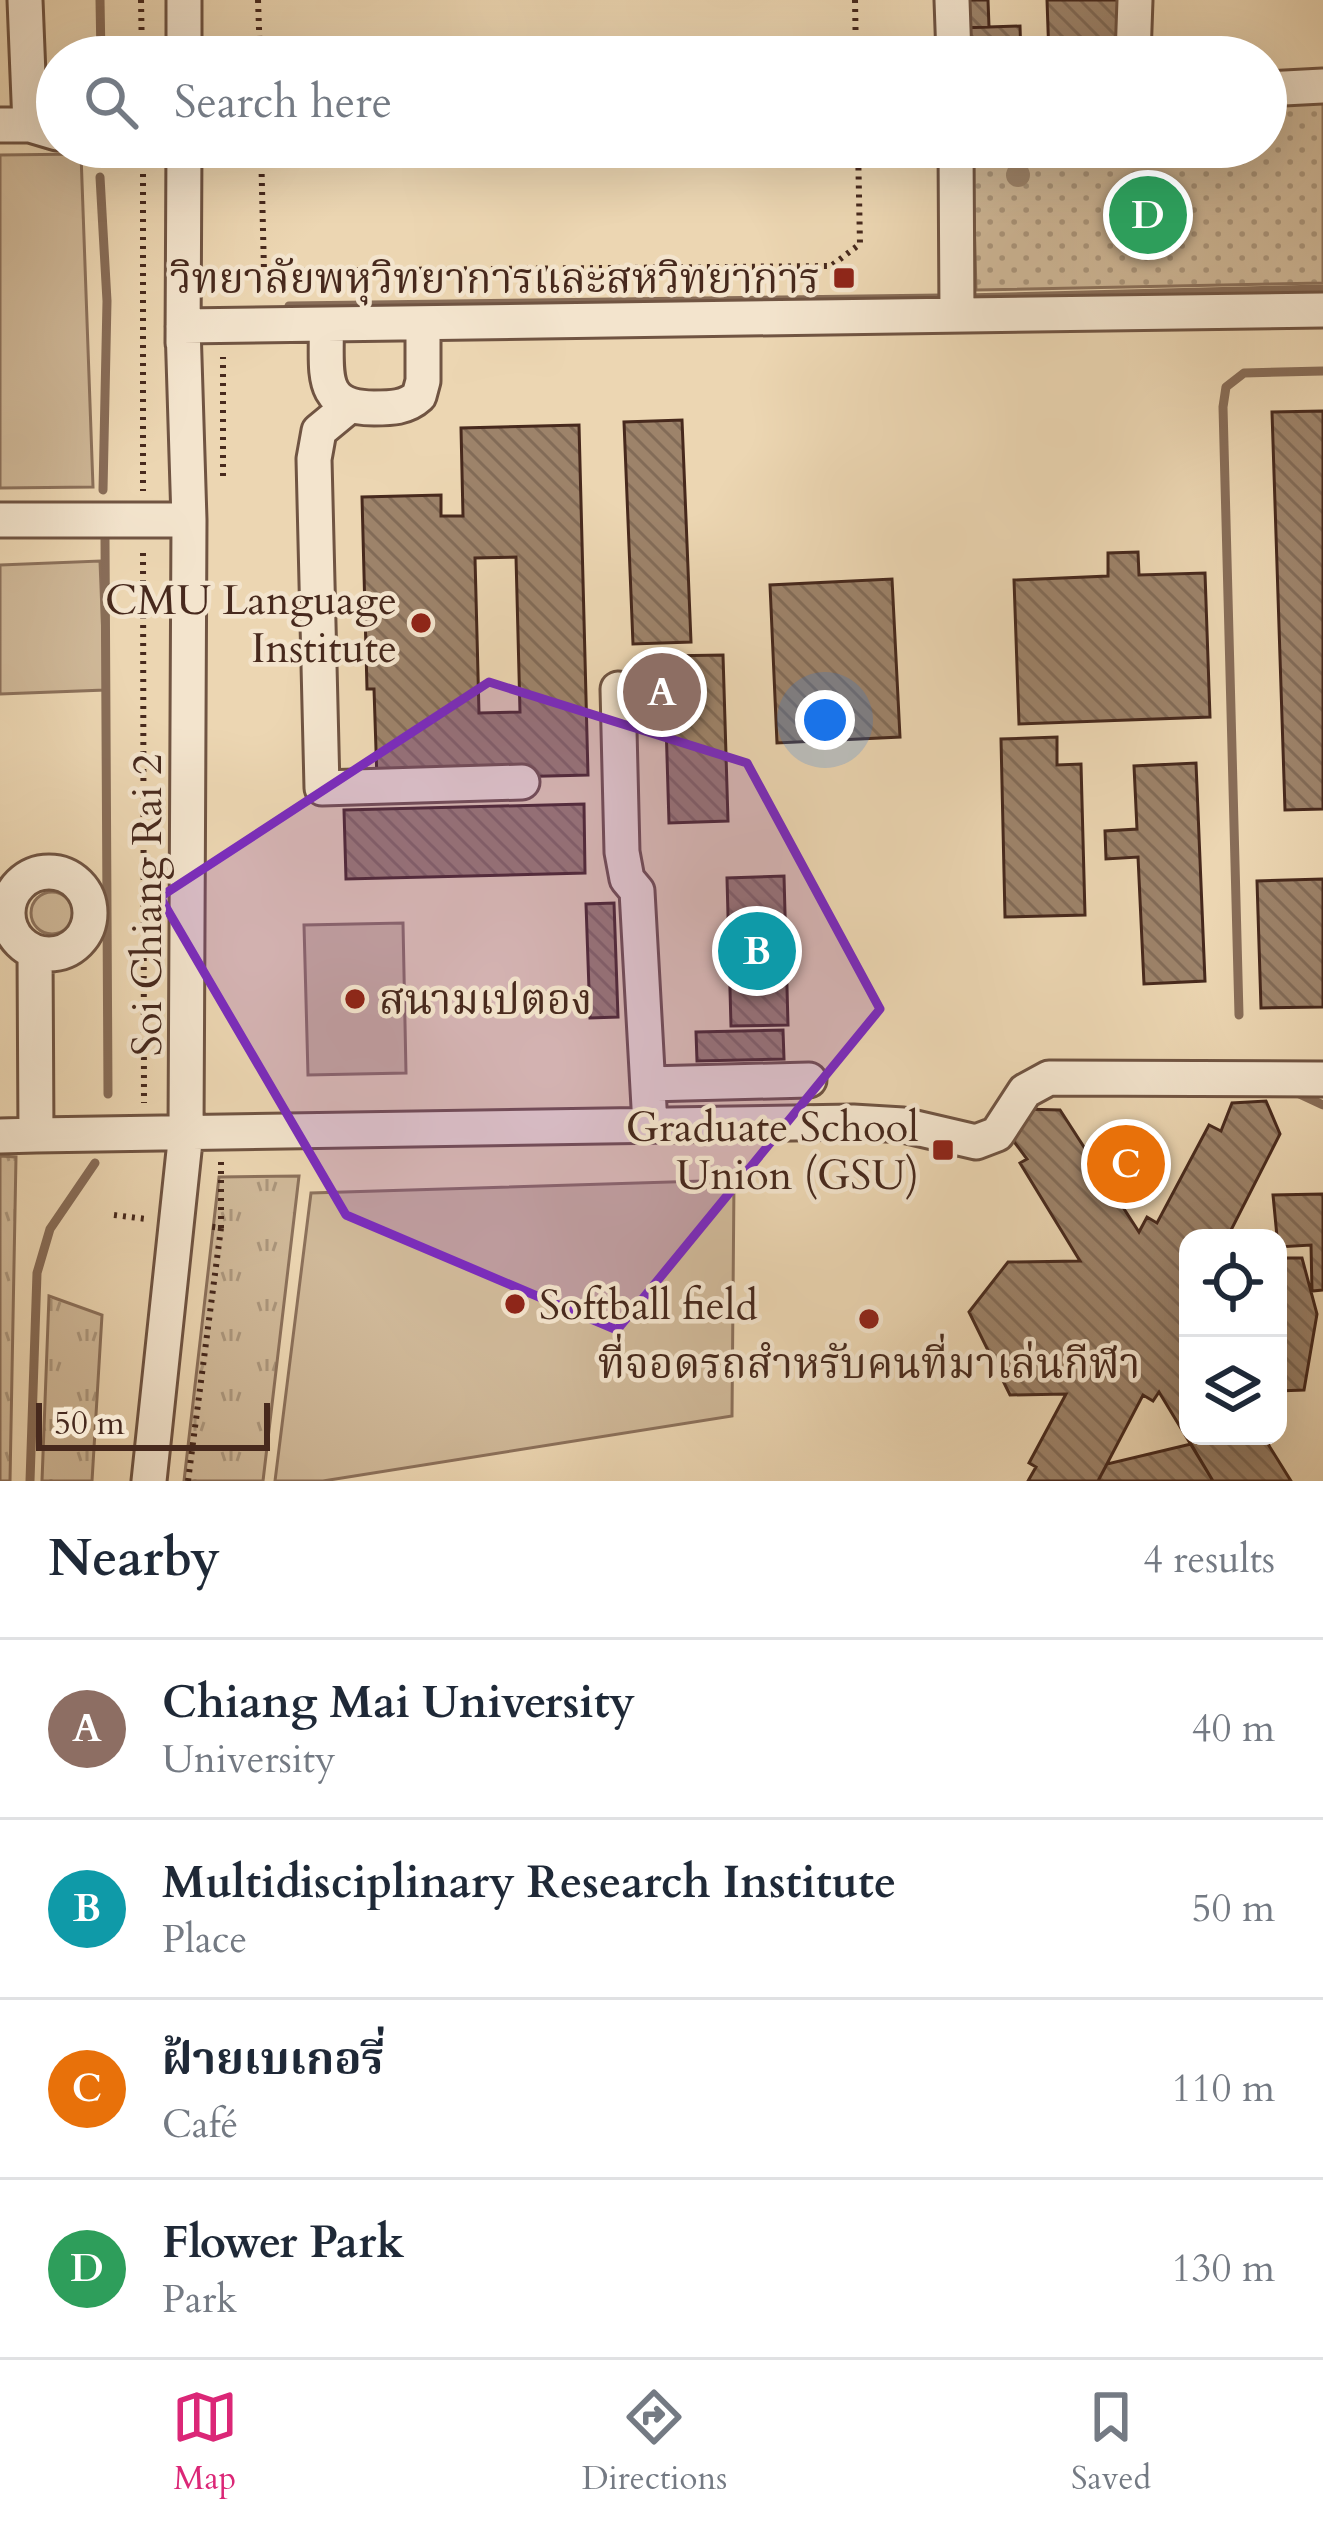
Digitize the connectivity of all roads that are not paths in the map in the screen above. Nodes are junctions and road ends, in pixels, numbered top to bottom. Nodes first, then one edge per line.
1 (26, 0) edge
2 (175, 0) edge
3 (184, 0) edge
4 (952, 0) edge
5 (1135, 0) edge
6 (175, 36) edge
7 (184, 36) edge
8 (953, 36) edge
9 (1133, 36) edge
10 (1323, 86) edge
11 (1287, 88) edge
12 (29, 128) edge
13 (174, 168) edge
14 (184, 168) edge
15 (956, 168) edge
16 (1323, 310) edge
17 (957, 314) junction
18 (183, 322) junction
19 (423, 324) junction
20 (326, 325) junction
21 (223, 326) junction
22 (347, 407) junction
23 (0, 520) edge
24 (189, 532) junction
25 (618, 689) dead end
26 (522, 782) dead end
27 (34, 952) dead end
28 (1323, 1078) edge
29 (809, 1081) dead end
30 (648, 1084) junction
31 (650, 1124) junction
32 (186, 1132) junction
33 (36, 1135) junction
34 (0, 1136) edge
35 (149, 1481) edge

1 - 12 street
2 - 6 street
3 - 7 street
4 - 8 street
5 - 9 street
10 - 11 street
13 - 18 street
14 - 18 street
15 - 17 street
16 - 17 street
17 - 19 street
17 - 21 street
18 - 21 street
18 - 24 street
19 - 20 street
19 - 22 street
20 - 21 street
20 - 22 street
22 - 26 street
23 - 24 street
24 - 32 street
25 - 30 street
27 - 33 street
28 - 31 street
29 - 30 street
30 - 31 street
31 - 32 street
32 - 33 street
32 - 35 street
33 - 34 street

